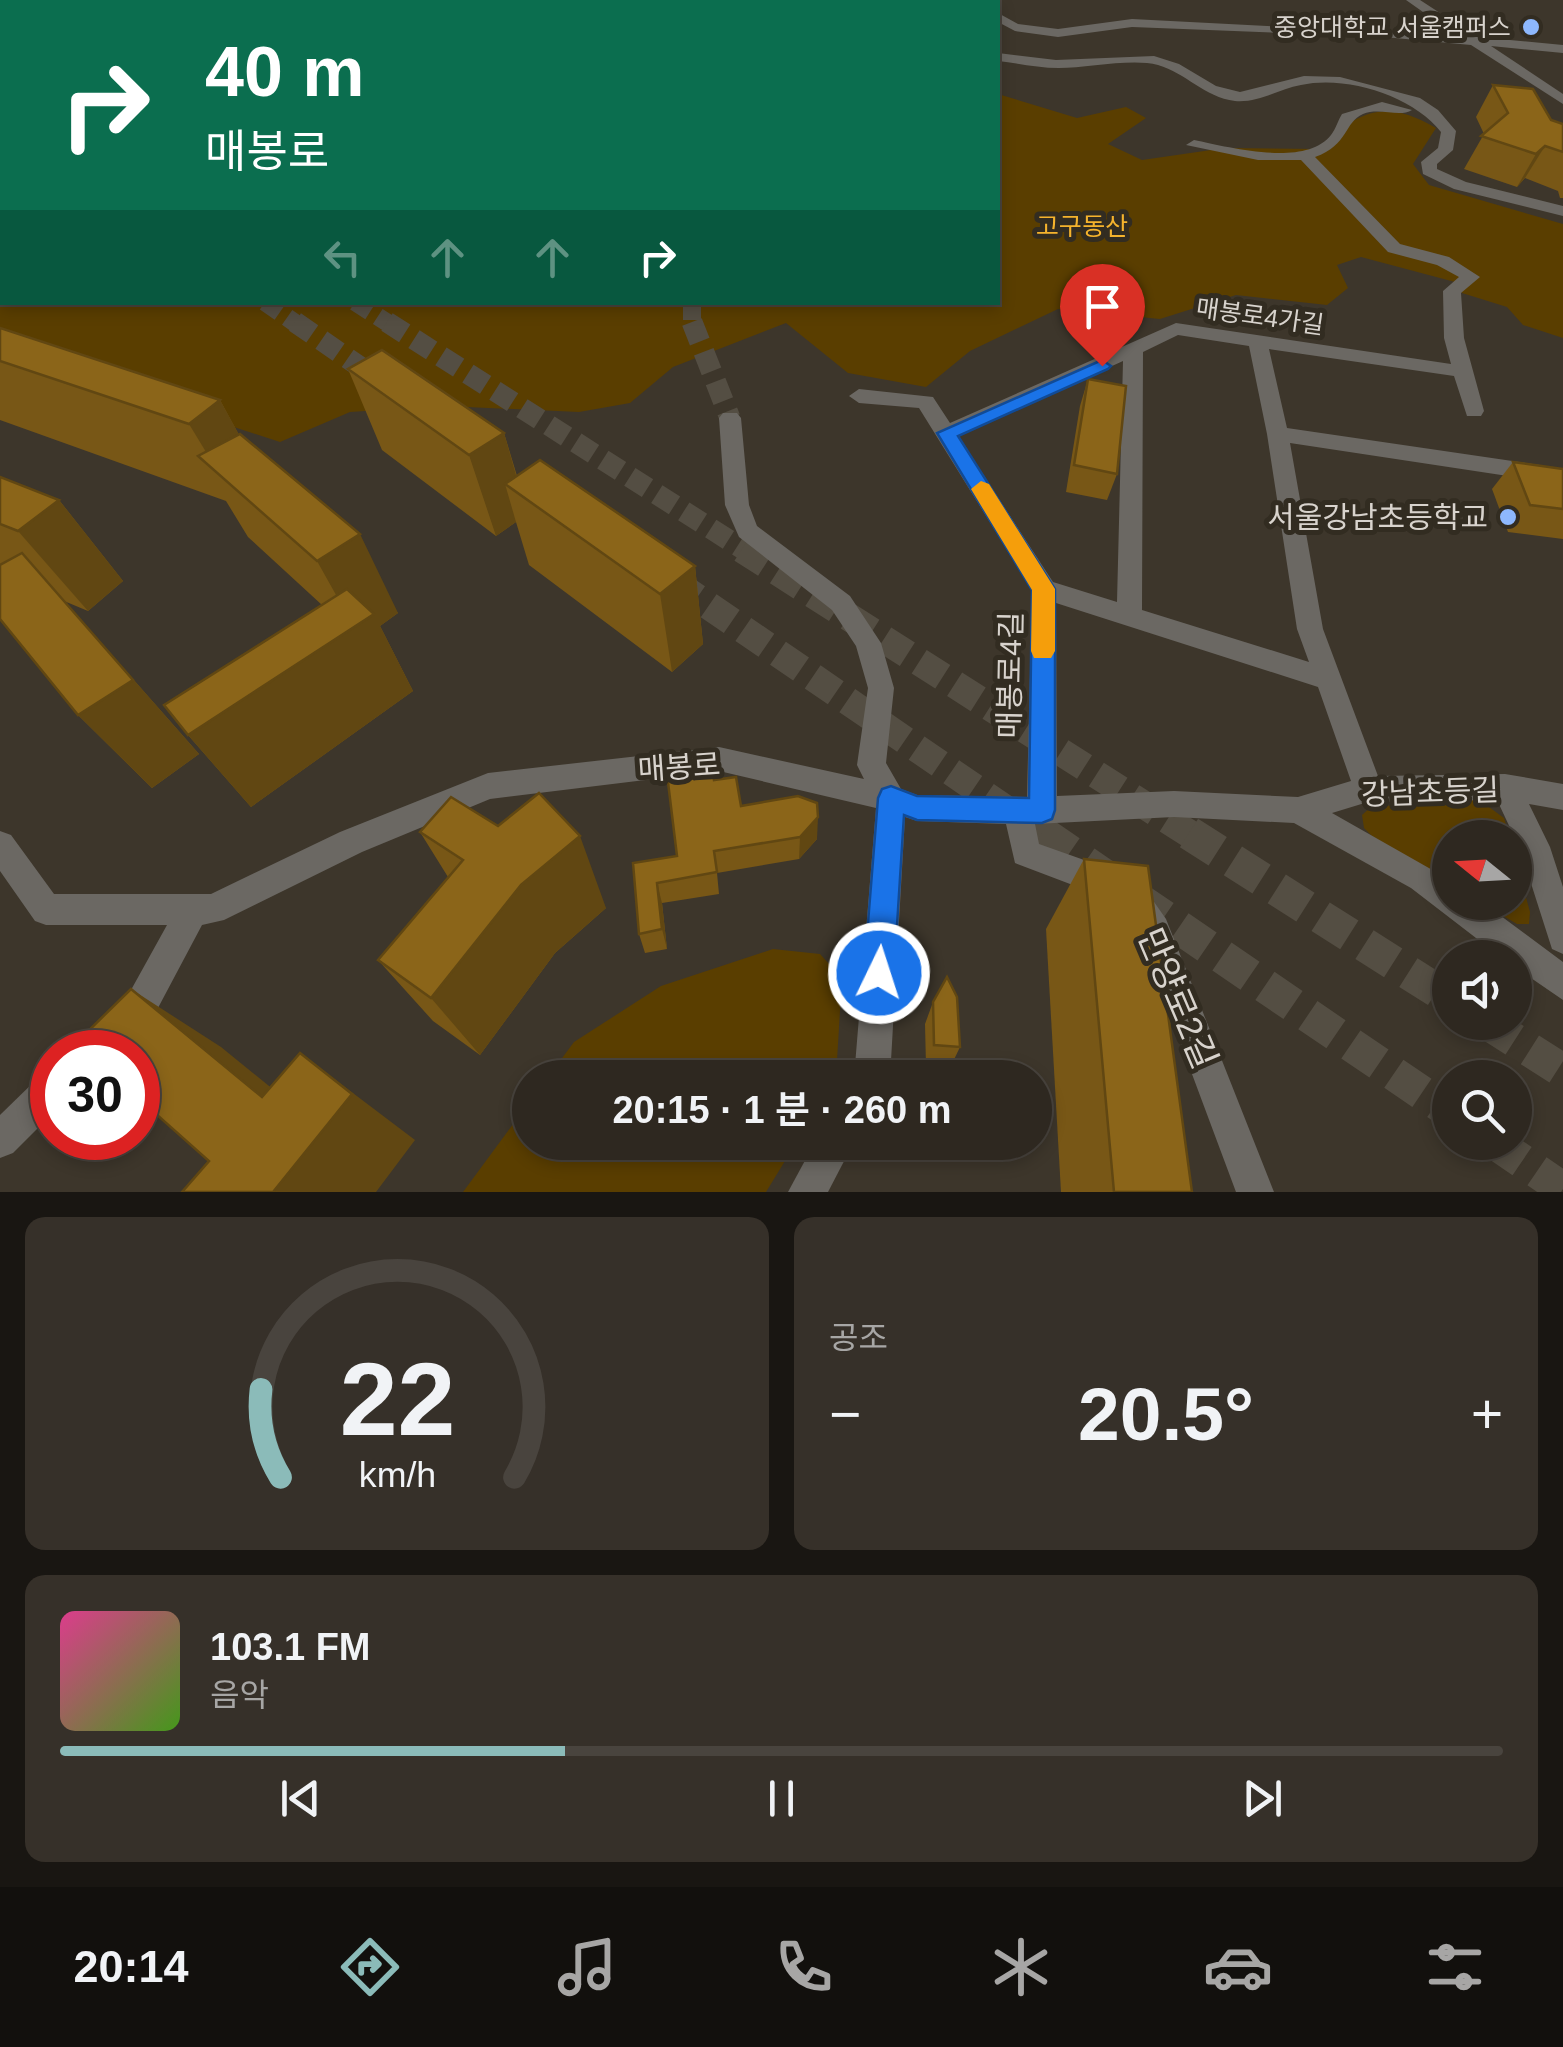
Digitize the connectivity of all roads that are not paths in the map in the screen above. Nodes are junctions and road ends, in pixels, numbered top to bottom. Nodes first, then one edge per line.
1 (1412, 0) edge
2 (1000, 18) edge
3 (1470, 40) junction
4 (1490, 40) junction
5 (1563, 49) edge
6 (1000, 57) edge
7 (1563, 82) edge
8 (1563, 100) edge
9 (1442, 123) junction
10 (1194, 145) dead end
11 (1305, 156) junction
12 (1563, 211) edge
13 (1258, 341) junction
14 (1133, 352) junction
15 (1466, 372) junction
16 (859, 396) dead end
17 (1474, 410) dead end
18 (730, 418) tunnel mouth
19 (947, 433) junction
20 (1278, 434) junction
21 (1554, 475) edge
22 (1044, 589) junction
23 (1129, 616) junction
24 (1330, 680) junction
25 (1505, 787) junction
26 (1368, 789) junction
27 (1563, 797) edge
28 (891, 798) junction
29 (1298, 810) junction
30 (1030, 811) junction
31 (0, 844) edge
32 (1432, 885) edge
33 (193, 910) junction
34 (1478, 920) edge
35 (1563, 938) edge
36 (1563, 983) edge
37 (117, 1030) edge
38 (873, 1060) edge
39 (30, 1111) edge
40 (0, 1140) edge
41 (826, 1160) edge
42 (807, 1192) edge
43 (1255, 1192) edge

1 - 3 street
2 - 3 street
3 - 4 street
3 - 8 street
4 - 5 street
4 - 7 street
6 - 9 street
9 - 11 street
9 - 12 street
10 - 11 street
11 - 15 street
13 - 14 street, 매봉로4가길
13 - 15 street, 매봉로4가길
13 - 20 street
14 - 19 street, 매봉로4가길
14 - 23 street
15 - 17 street
16 - 19 street, 매봉로4길
18 - 28 street
19 - 22 street, 매봉로4길
20 - 21 street
20 - 24 street
22 - 23 street
22 - 30 street, 매봉로4길
23 - 24 street
24 - 26 street
25 - 26 street, 강남초등길
25 - 27 street, 강남초등길
25 - 35 street
26 - 29 street, 강남초등길
28 - 30 street, 매봉로
28 - 33 street, 매봉로
28 - 38 street
29 - 30 street, 매봉로
29 - 32 street, 매봉로
30 - 43 street, 만양로2길
31 - 33 street, 매봉로
33 - 37 street
34 - 36 street, 매봉로
39 - 40 street
41 - 42 street

